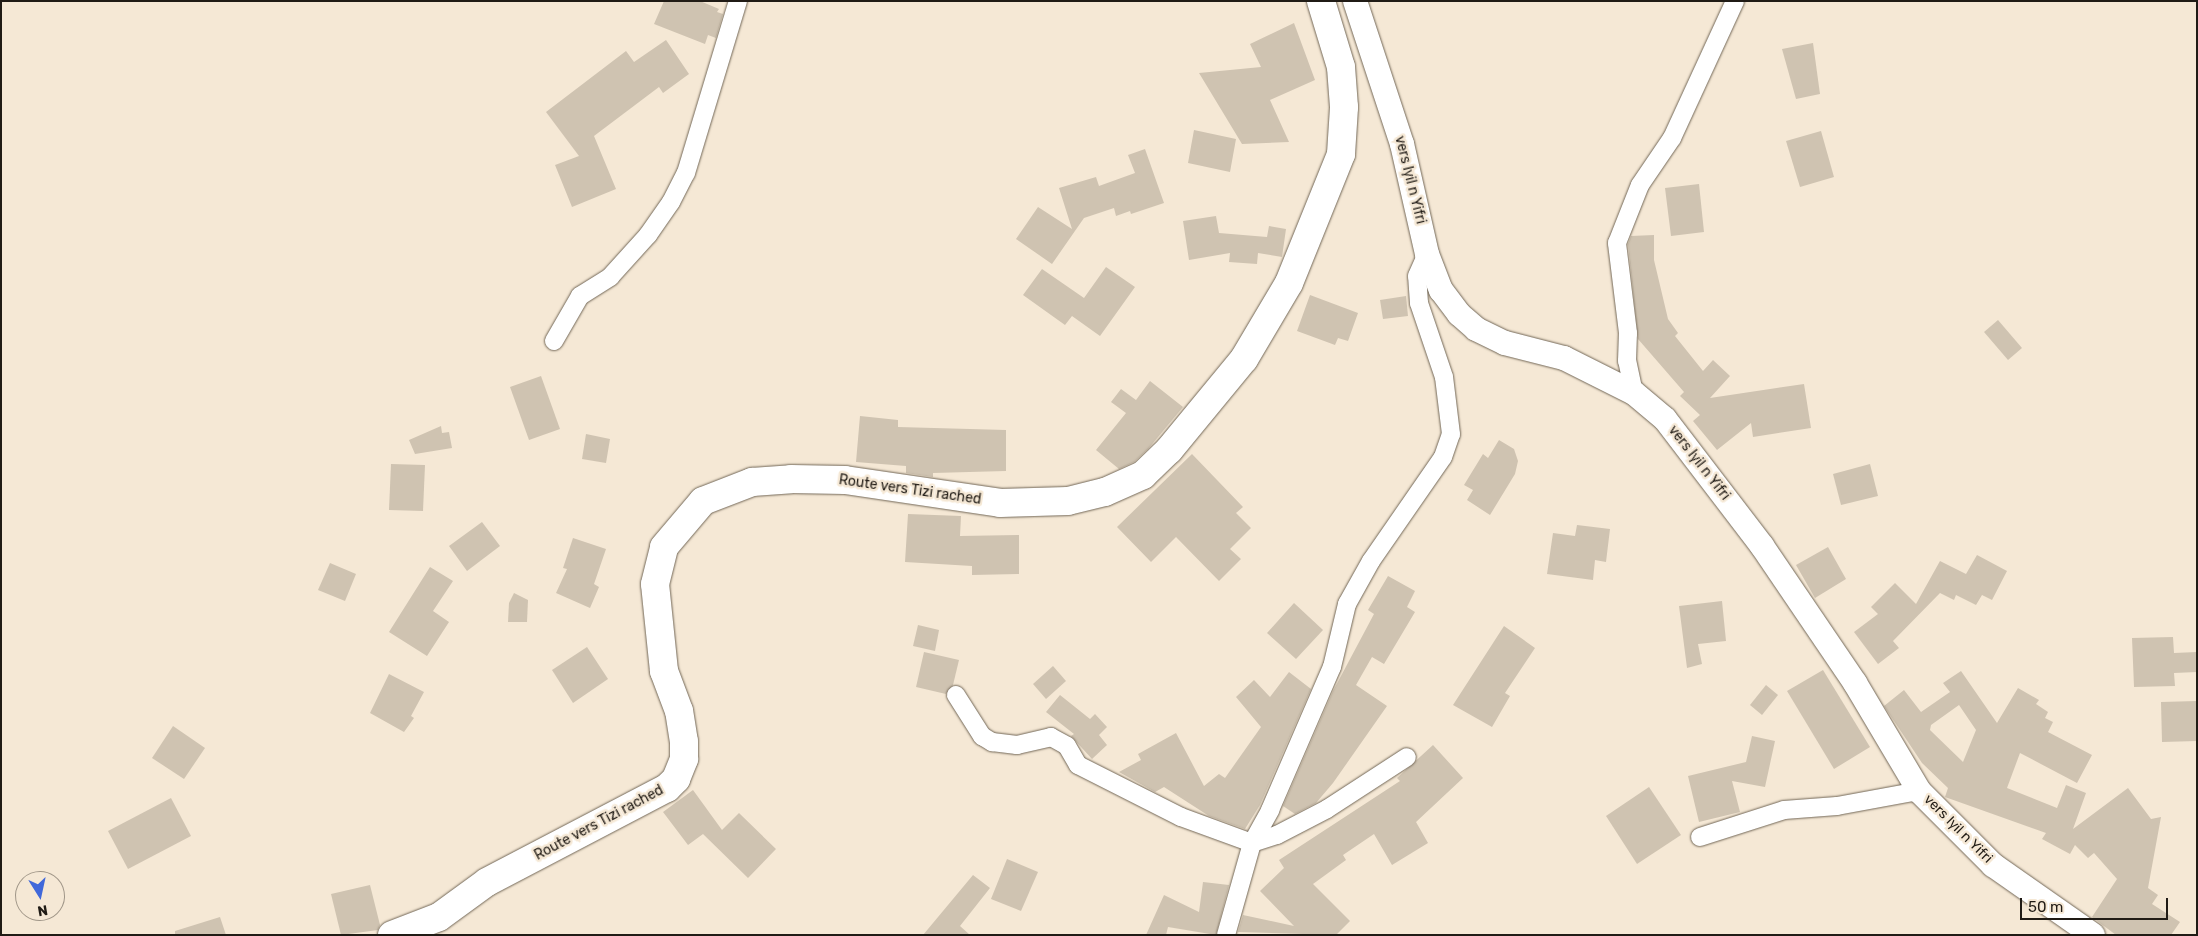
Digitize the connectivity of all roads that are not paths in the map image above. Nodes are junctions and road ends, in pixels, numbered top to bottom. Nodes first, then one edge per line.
1 (738, 1) edge
2 (1321, 1) edge
3 (1355, 1) edge
4 (1735, 1) edge
5 (1428, 254) junction
6 (554, 341) dead end
7 (1634, 393) junction
8 (956, 695) dead end
9 (1407, 757) dead end
10 (1919, 791) junction
11 (1700, 838) dead end
12 (1252, 843) junction
13 (392, 935) edge
14 (1226, 935) edge
15 (2093, 935) edge

1 - 6 street
2 - 13 main road, Route vers Tizi rached
3 - 5 main road, vers Iγil n Yifri
4 - 7 street
5 - 7 main road, vers Iγil n Yifri
5 - 12 street
7 - 10 main road, vers Iγil n Yifri
8 - 12 street
9 - 12 street
10 - 11 street
10 - 15 main road, vers Iγil n Yifri
12 - 14 street

